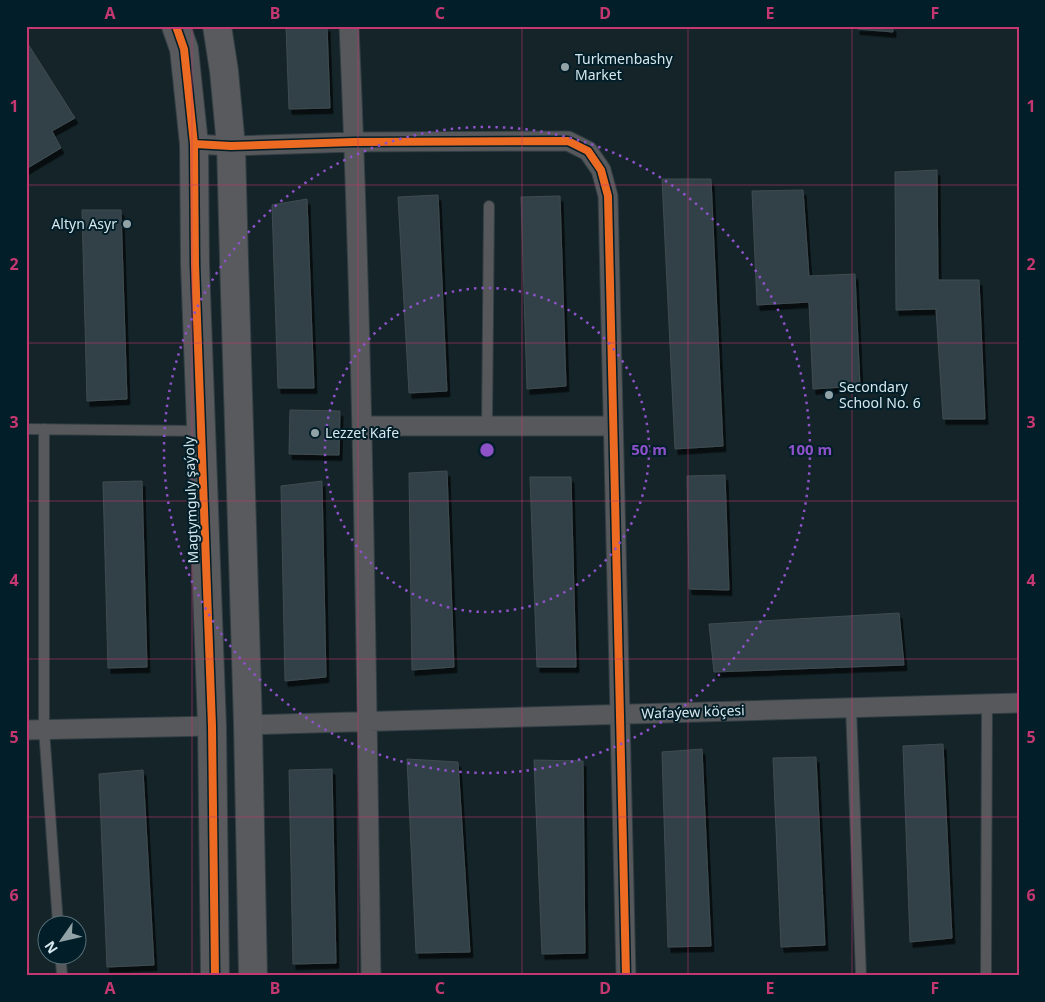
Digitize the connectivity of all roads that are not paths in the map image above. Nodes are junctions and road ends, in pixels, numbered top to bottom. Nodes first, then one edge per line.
1 (176, 26) edge
2 (217, 26) edge
3 (349, 26) edge
4 (354, 142) junction
5 (194, 144) junction
6 (231, 146) junction
7 (489, 206) dead end
8 (362, 426) junction
9 (487, 426) junction
10 (613, 426) junction
11 (26, 429) edge
12 (44, 429) junction
13 (201, 431) junction
14 (1019, 703) edge
15 (988, 704) junction
16 (851, 708) junction
17 (620, 714) junction
18 (367, 722) junction
19 (248, 725) junction
20 (212, 726) junction
21 (35, 729) edge
22 (57, 914) edge
23 (61, 964) edge
24 (60, 976) edge
25 (215, 976) edge
26 (253, 976) edge
27 (371, 976) edge
28 (626, 976) edge
29 (861, 976) edge
30 (986, 976) edge

1 - 5 street, Magtymguly şaýoly
2 - 6 street
3 - 4 street
4 - 6 street
4 - 8 street
4 - 10 street
5 - 6 street
5 - 13 street, Magtymguly şaýoly
6 - 19 street
7 - 9 lane
8 - 9 street
8 - 18 street
9 - 10 street
10 - 17 street
11 - 12 lane
12 - 13 lane
12 - 21 lane
13 - 20 street, Magtymguly şaýoly
14 - 15 street, Wafaýew köçesi
15 - 16 street, Wafaýew köçesi
15 - 30 lane
16 - 17 street, Wafaýew köçesi
16 - 29 lane
17 - 18 street, Wafaýew köçesi
17 - 28 street
18 - 19 street, Wafaýew köçesi
18 - 27 street
19 - 26 street
20 - 21 street
20 - 25 street, Magtymguly şaýoly
21 - 22 lane
23 - 24 lane

